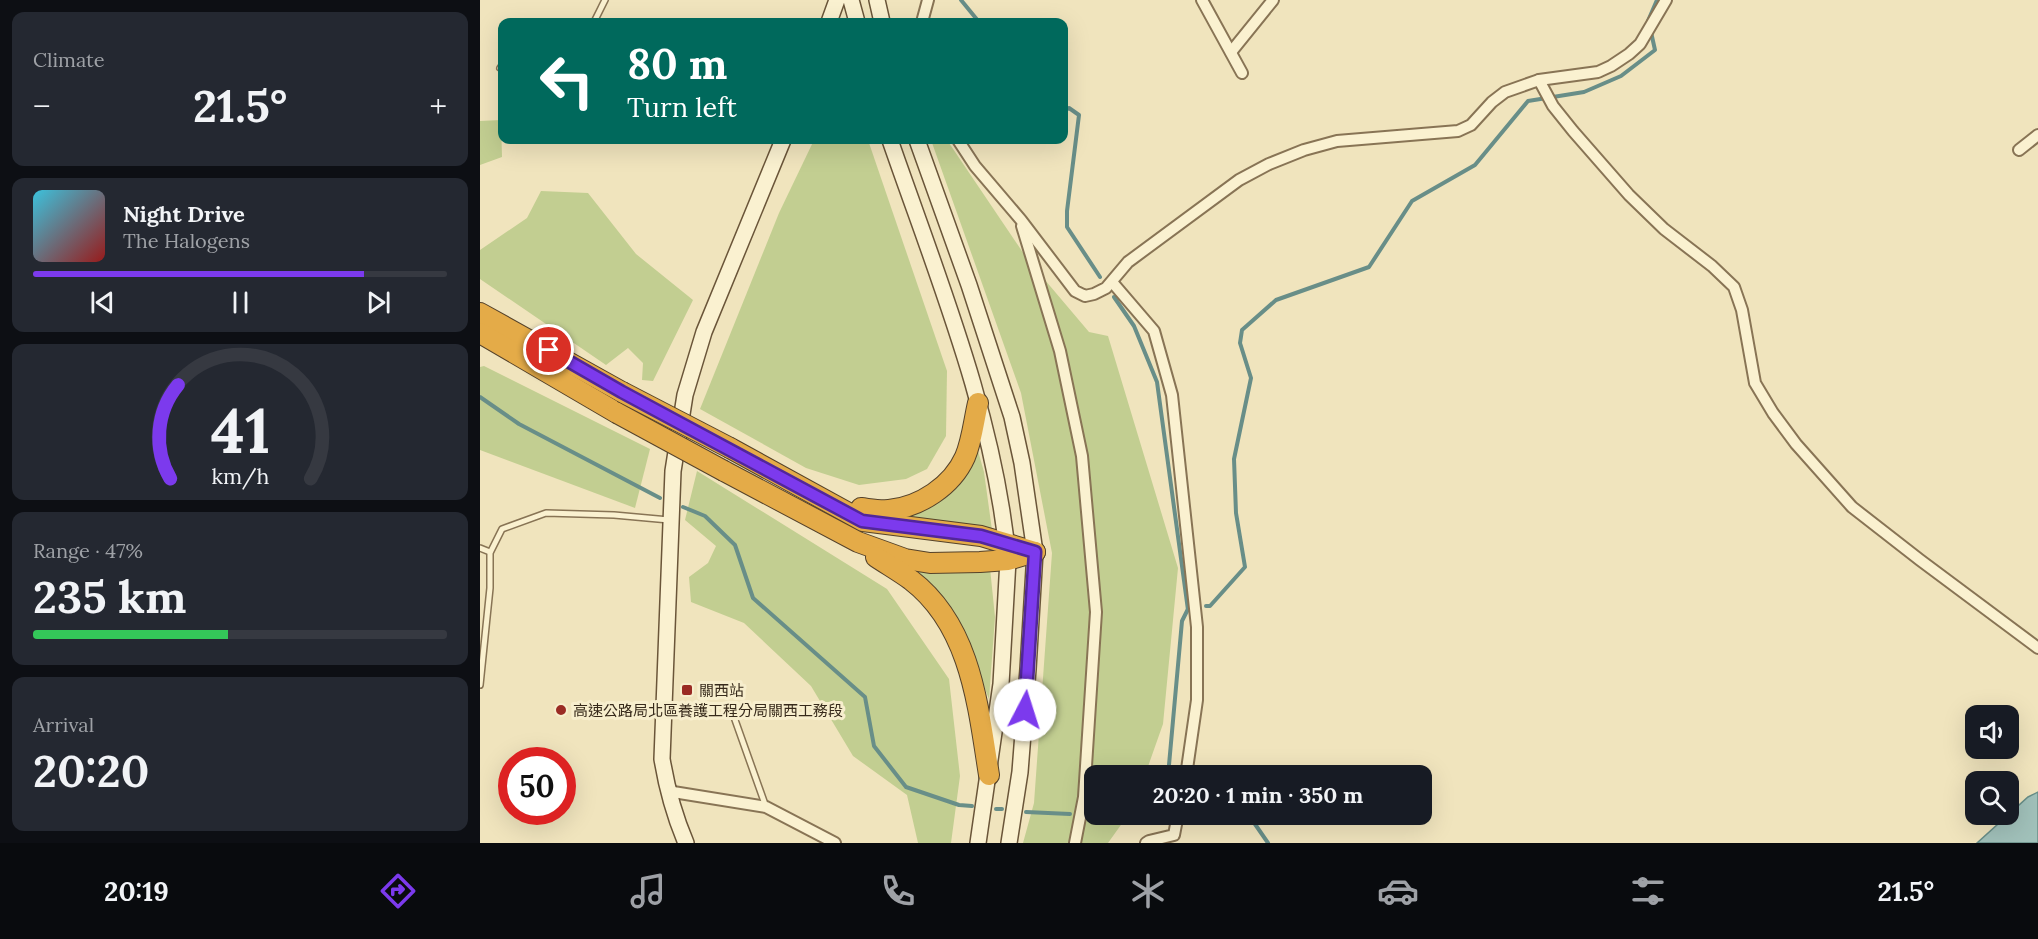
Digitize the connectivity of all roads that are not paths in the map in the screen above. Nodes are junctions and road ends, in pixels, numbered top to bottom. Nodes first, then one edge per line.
1 (605, 0) edge
2 (837, 0) edge
3 (851, 0) edge
4 (877, 0) edge
5 (928, 0) edge
6 (1202, 0) edge
7 (1273, 0) edge
8 (1666, 0) edge
9 (596, 18) edge
10 (830, 18) edge
11 (856, 18) edge
12 (881, 18) edge
13 (923, 18) edge
14 (1231, 52) junction
15 (1242, 73) dead end
16 (1541, 85) junction
17 (2038, 135) edge
18 (781, 144) edge
19 (891, 144) edge
20 (918, 144) edge
21 (961, 144) edge
22 (2019, 150) dead end
23 (1021, 220) junction
24 (1112, 282) junction
25 (480, 299) edge
26 (480, 313) edge
27 (512, 329) junction
28 (480, 333) edge
29 (480, 348) edge
30 (533, 364) junction
31 (978, 403) junction
32 (834, 507) junction
33 (671, 521) junction
34 (858, 542) junction
35 (480, 548) edge
36 (490, 552) junction
37 (1008, 552) junction
38 (1035, 552) junction
39 (2038, 648) edge
40 (480, 685) edge
41 (734, 717) dead end
42 (1188, 765) edge
43 (989, 776) junction
44 (667, 791) junction
45 (766, 807) junction
46 (1176, 825) edge
47 (686, 843) edge
48 (835, 843) edge
49 (978, 843) edge
50 (1009, 843) edge
51 (1075, 843) edge
52 (1146, 843) edge

1 - 9 lane
2 - 10 main road
3 - 11 main road
4 - 12 main road
5 - 13 street
6 - 14 street
7 - 14 street
8 - 16 street
14 - 15 street
16 - 24 street
16 - 39 street
17 - 22 street
18 - 33 main road
19 - 31 main road
20 - 38 main road
21 - 23 street
23 - 24 street
23 - 51 street
24 - 42 street
25 - 27 highway
26 - 27 highway
27 - 32 highway, bridge
28 - 30 highway
29 - 30 highway
30 - 34 highway, bridge
31 - 32 highway
31 - 37 main road
32 - 37 highway
33 - 36 lane
33 - 44 main road
34 - 37 highway
34 - 43 highway
35 - 36 lane
36 - 40 lane
37 - 38 highway
37 - 43 main road
38 - 50 main road
41 - 45 lane
43 - 49 main road
44 - 45 street
44 - 47 main road
45 - 48 street
46 - 52 street

